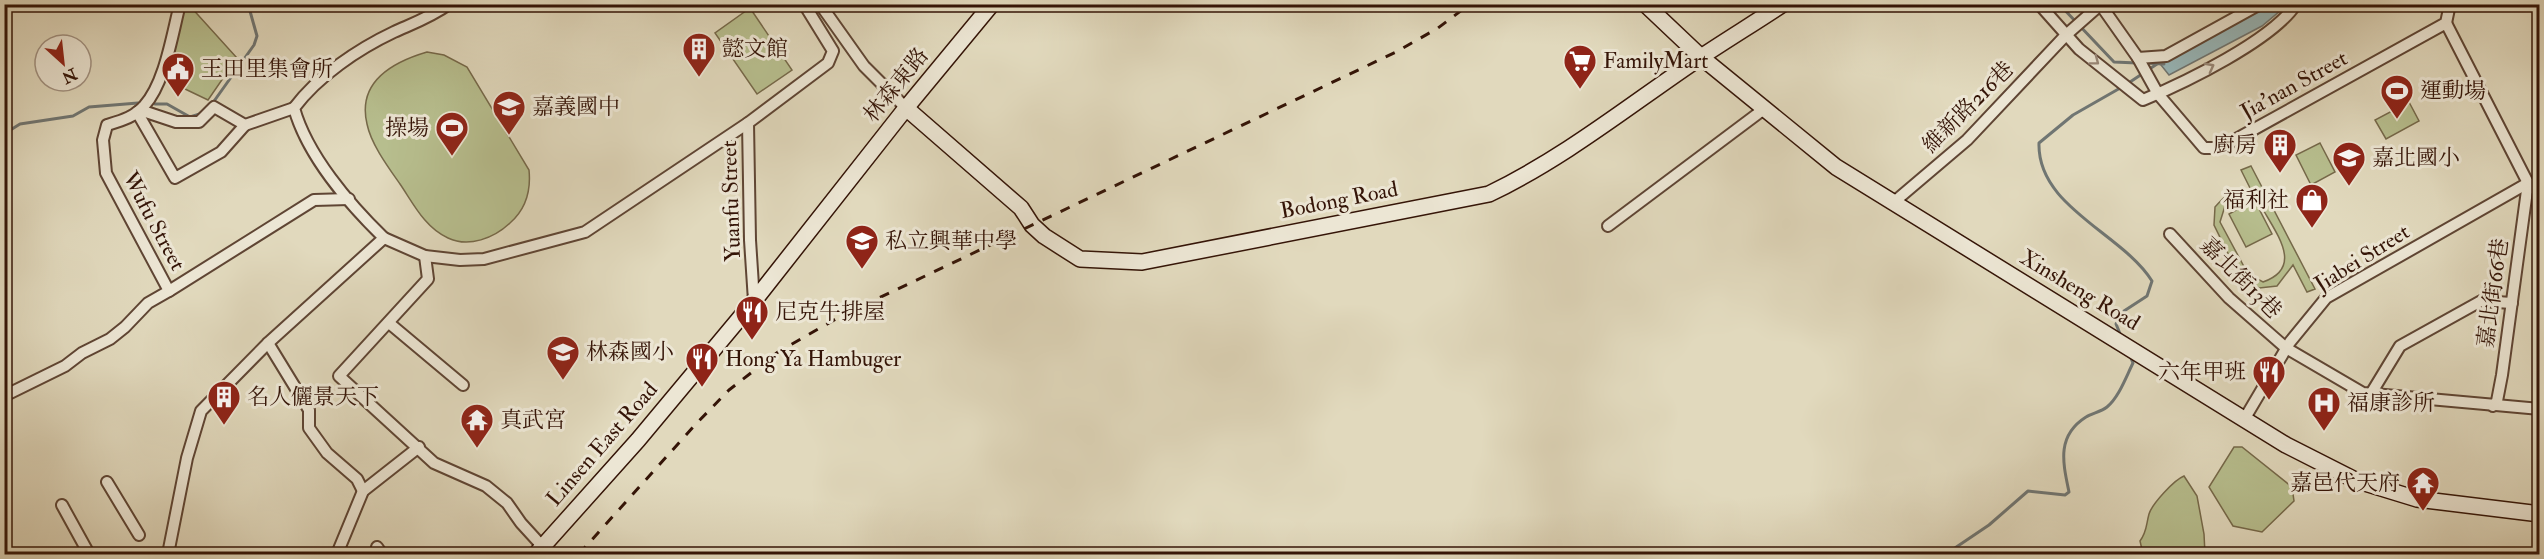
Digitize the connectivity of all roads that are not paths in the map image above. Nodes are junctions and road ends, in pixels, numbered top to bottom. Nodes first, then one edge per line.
1 (180, 4) edge
2 (449, 4) edge
3 (804, 4) edge
4 (820, 4) edge
5 (992, 4) edge
6 (1645, 4) edge
7 (1783, 4) edge
8 (2039, 4) edge
9 (2260, 4) edge
10 (2296, 4) edge
11 (2450, 4) edge
12 (2100, 5) edge
13 (2446, 23) junction
14 (2066, 35) junction
15 (1701, 57) junction
16 (2138, 58) junction
17 (2158, 94) junction
18 (294, 108) junction
19 (906, 108) junction
20 (1764, 109) junction
21 (139, 111) junction
22 (748, 123) junction
23 (245, 124) junction
24 (2528, 183) junction
25 (2540, 194) edge
26 (349, 199) junction
27 (1894, 202) junction
28 (1608, 226) dead end
29 (2170, 234) dead end
30 (384, 238) junction
31 (426, 256) junction
32 (169, 291) junction
33 (754, 302) junction
34 (2512, 303) junction
35 (389, 323) junction
36 (268, 344) junction
37 (2286, 348) junction
38 (463, 385) dead end
39 (2372, 393) junction
40 (4, 396) edge
41 (2493, 406) junction
42 (2540, 409) edge
43 (2245, 418) junction
44 (418, 447) junction
45 (107, 482) dead end
46 (363, 491) junction
47 (62, 505) dead end
48 (2540, 514) edge
49 (139, 535) dead end
50 (539, 550) edge
51 (89, 555) edge
52 (168, 555) edge
53 (337, 555) edge

1 - 21 street
2 - 18 street
3 - 22 street, Yuanfu Street
4 - 19 street
5 - 19 street, 林森東路
6 - 15 street, Xinsheng Road
7 - 15 street, Bodong Road
8 - 14 street
9 - 16 street
17 -> 10 street
11 - 13 street
12 - 14 street, 維新路216巷
12 - 16 street, Jia'nan Street
13 - 17 street, Jia'nan Street
13 - 24 street
14 -> 17 street
14 - 27 street, 維新路216巷
15 - 19 street, Bodong Road
15 - 20 street, Xinsheng Road
16 - 17 street, Jia'nan Street
18 - 23 street
18 - 26 street
19 - 33 street, 林森東路
20 - 27 street, Xinsheng Road
20 - 28 street
21 - 23 street
21 - 23 street
21 - 32 street, Wufu Street
22 - 31 street
22 - 33 street, Yuanfu Street
24 - 25 street
24 - 34 street, 嘉北街66巷
24 - 37 street, Jiabei Street
26 - 30 street
26 - 32 street
27 - 43 street, Xinsheng Road
29 - 37 street, 嘉北街13巷
30 - 31 street
30 - 36 street
31 - 35 street
32 - 40 street, Wufu Street
33 - 50 street, Linsen East Road
34 - 39 street
34 - 41 street, 嘉北街66巷
35 - 38 street
35 - 44 street
36 - 46 street
36 - 52 street
37 - 39 street, 嘉北街13巷
37 - 43 street, Jiabei Street
39 - 41 street, 嘉北街13巷
41 - 42 street, 嘉北街13巷
43 - 48 street, Xinsheng Road
44 - 46 street
44 - 50 street
45 - 49 street
46 - 53 street
47 - 51 street

